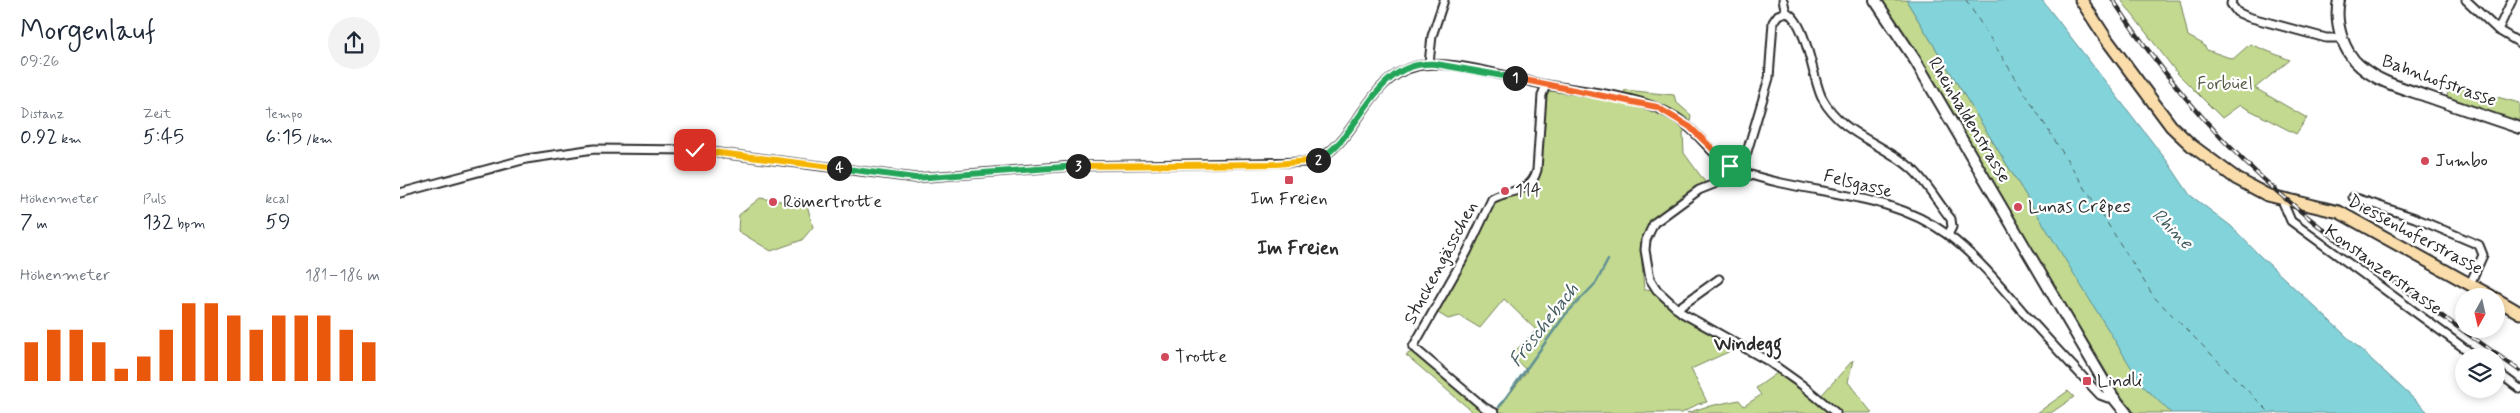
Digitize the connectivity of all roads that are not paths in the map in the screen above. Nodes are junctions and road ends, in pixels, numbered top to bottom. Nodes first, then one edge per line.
1 (1444, 0) edge
2 (1783, 0) edge
3 (1875, 0) edge
4 (2081, 0) edge
5 (2232, 0) edge
6 (2339, 0) edge
7 (2466, 0) edge
8 (2512, 0) edge
9 (1786, 12) junction
10 (2498, 30) junction
11 (2342, 38) junction
12 (2520, 43) edge
13 (1429, 63) junction
14 (1546, 85) junction
15 (2520, 128) edge
16 (1741, 172) junction
17 (400, 193) edge
18 (2353, 197) dead end
19 (2282, 200) junction
20 (1948, 235) junction
21 (1719, 279) dead end
22 (2470, 284) junction
23 (2477, 288) edge
24 (2505, 304) edge
25 (1677, 309) junction
26 (2520, 313) edge
27 (2464, 348) edge
28 (2505, 378) edge
29 (2520, 389) edge
30 (2114, 397) junction
31 (1495, 413) edge
32 (1836, 413) edge
33 (2126, 413) edge

1 - 13 street
2 - 9 street
3 - 30 main road, Rheinhaldenstrasse
4 - 19 main road, Diessenhoferstrasse
5 - 11 street
6 - 11 main road, Bahnhofstrasse
7 - 10 street
8 - 10 street
9 - 16 street
9 - 20 street
10 - 12 street
11 - 15 main road, Bahnhofstrasse
13 - 14 street, Felsgasse
13 - 17 street
14 - 16 street, Felsgasse
14 - 31 street, Stuckengässchen
16 - 20 street, Felsgasse
16 - 25 street
18 - 22 street
19 - 22 main road, Diessenhoferstrasse
19 - 27 street, Konstanzerstrasse
20 - 30 street, Felsgasse
21 - 25 street
22 - 23 main road, Diessenhoferstrasse
24 - 26 main road
25 - 32 street
28 - 29 street
30 - 33 main road, Rheinhaldenstrasse

